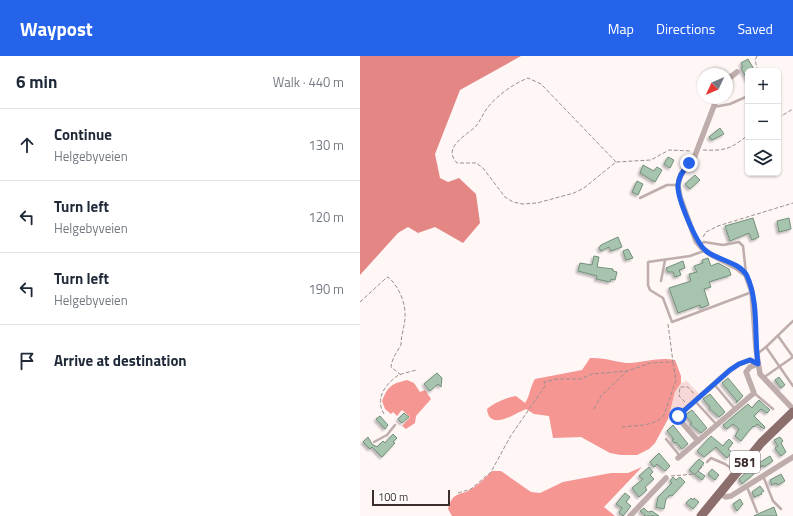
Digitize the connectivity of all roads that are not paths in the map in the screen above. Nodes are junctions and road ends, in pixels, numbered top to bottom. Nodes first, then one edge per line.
1 (737, 72) dead end
2 (733, 75) edge
3 (745, 97) edge
4 (715, 104) edge
5 (714, 107) junction
6 (678, 185) junction
7 (640, 198) dead end
8 (702, 243) junction
9 (705, 250) junction
10 (665, 260) junction
11 (746, 275) junction
12 (661, 281) dead end
13 (752, 292) junction
14 (793, 322) edge
15 (778, 336) junction
16 (766, 347) junction
17 (757, 354) junction
18 (758, 364) junction
19 (779, 366) junction
20 (763, 378) junction
21 (714, 384) junction
22 (793, 386) edge
23 (754, 393) junction
24 (693, 401) junction
25 (735, 409) junction
26 (773, 409) dead end
27 (793, 410) edge
28 (395, 425) dead end
29 (716, 425) junction
30 (666, 439) dead end
31 (698, 440) junction
32 (374, 442) dead end
33 (679, 457) joint
34 (793, 457) edge
35 (707, 462) road end
36 (736, 472) junction
37 (763, 476) junction
38 (666, 478) road end
39 (746, 487) junction
40 (719, 493) junction
41 (781, 509) dead end
42 (757, 512) dead end
43 (632, 515) edge
44 (701, 516) edge

1 - 2 street
3 - 5 lane
4 - 5 street
5 - 6 street
6 - 7 lane
6 - 8 street
8 - 9 street
8 - 11 lane
9 - 10 lane
9 - 11 street
10 - 12 lane
10 - 13 lane
11 - 13 street
13 - 17 street
14 - 15 lane
15 - 16 lane
15 - 19 lane
16 - 17 lane
16 - 19 lane
17 - 18 street
18 - 20 street
18 - 21 street
18 - 23 street
19 - 20 lane
19 - 22 lane
20 - 27 street
21 - 24 street
21 - 25 lane
23 - 25 street
23 - 26 lane
24 - 29 lane
24 - 31 street
25 - 29 street
27 - 36 main road, 581
28 - 32 lane
29 - 31 street
30 - 33 lane
31 - 33 street
34 - 37 street
35 - 36 lane
36 - 40 main road, 581
37 - 39 street
37 - 41 lane
38 - 43 street
39 - 40 street
39 - 42 lane
40 - 44 main road, 581

